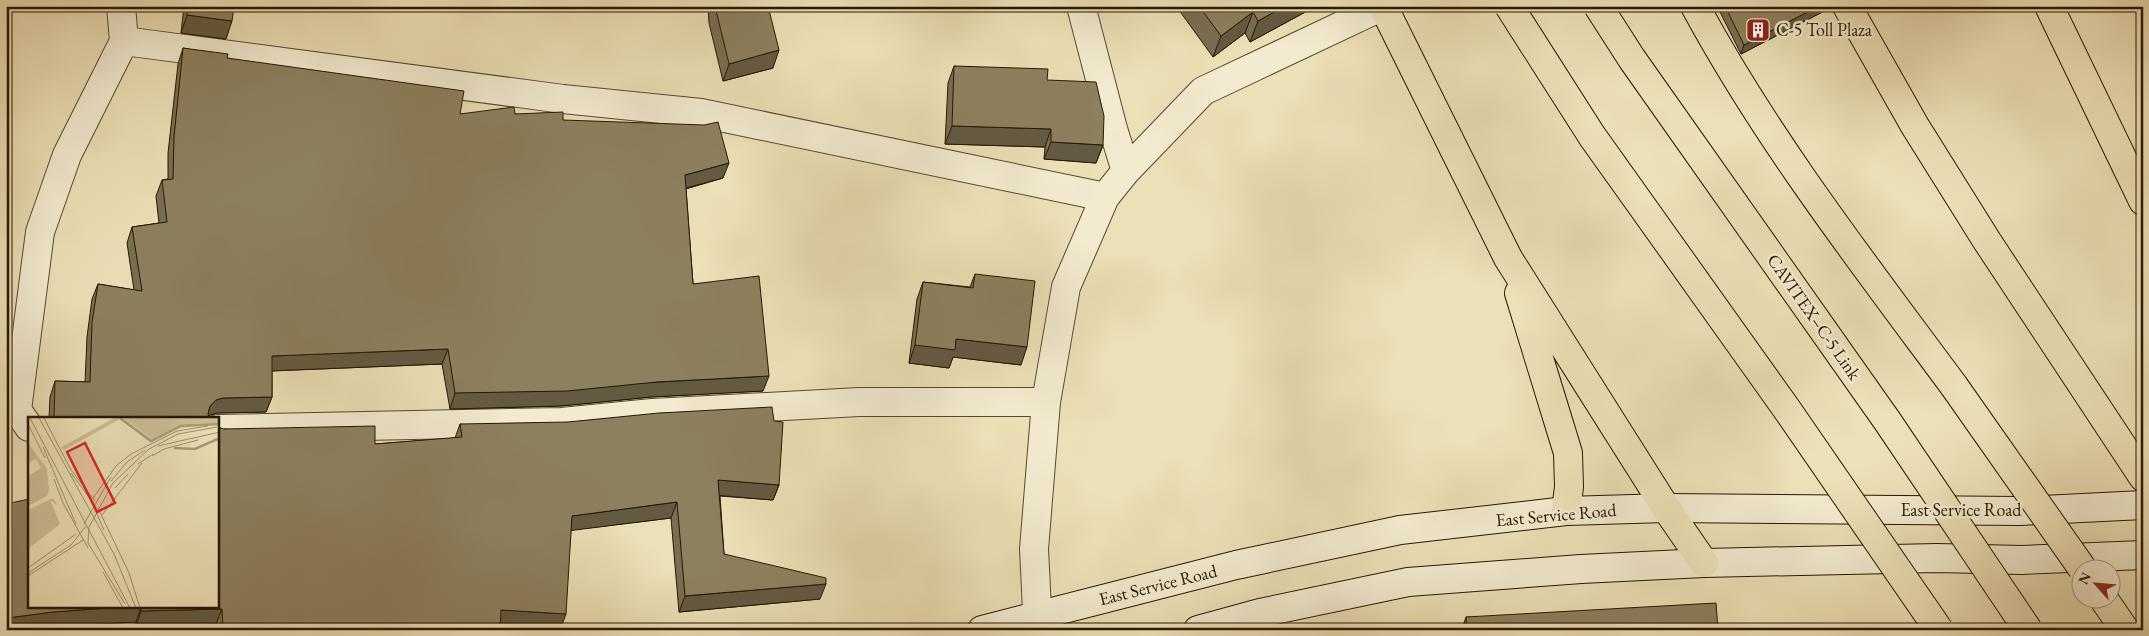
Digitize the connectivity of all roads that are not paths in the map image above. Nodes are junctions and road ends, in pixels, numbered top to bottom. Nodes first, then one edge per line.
1 (121, 6) edge
2 (1081, 6) edge
3 (1383, 6) edge
4 (1508, 6) edge
5 (1598, 6) edge
6 (1695, 6) edge
7 (1847, 6) edge
8 (2049, 6) edge
9 (124, 41) junction
10 (1126, 171) junction
11 (1105, 197) junction
12 (2143, 201) edge
13 (1508, 258) junction
14 (1046, 402) junction
15 (28, 426) edge
16 (219, 429) edge
17 (2143, 477) edge
18 (2143, 505) edge
19 (1666, 508) junction
20 (1566, 511) junction
21 (2143, 555) edge
22 (2075, 558) edge
23 (1704, 563) junction
24 (2110, 608) edge
25 (1038, 623) edge
26 (982, 630) edge
27 (1198, 630) edge
28 (1939, 630) edge
29 (2028, 630) edge
30 (2125, 630) edge

1 - 9 street
2 - 10 street
3 - 10 street
3 - 13 main road
4 - 28 main road, bridge
5 - 29 main road, CAVITEX–C-5 Link, bridge
6 - 22 main road, bridge
7 - 17 main road
8 - 12 main road
9 - 11 street
9 - 15 street
10 - 11 street
11 - 14 street
13 - 19 main road
13 - 20 main road
14 - 16 street
14 - 25 street
18 - 19 street, East Service Road
19 - 20 street, East Service Road
19 - 23 main road
20 - 25 street, East Service Road
21 - 23 street
23 - 27 street
24 - 30 main road
25 - 26 street, East Service Road

